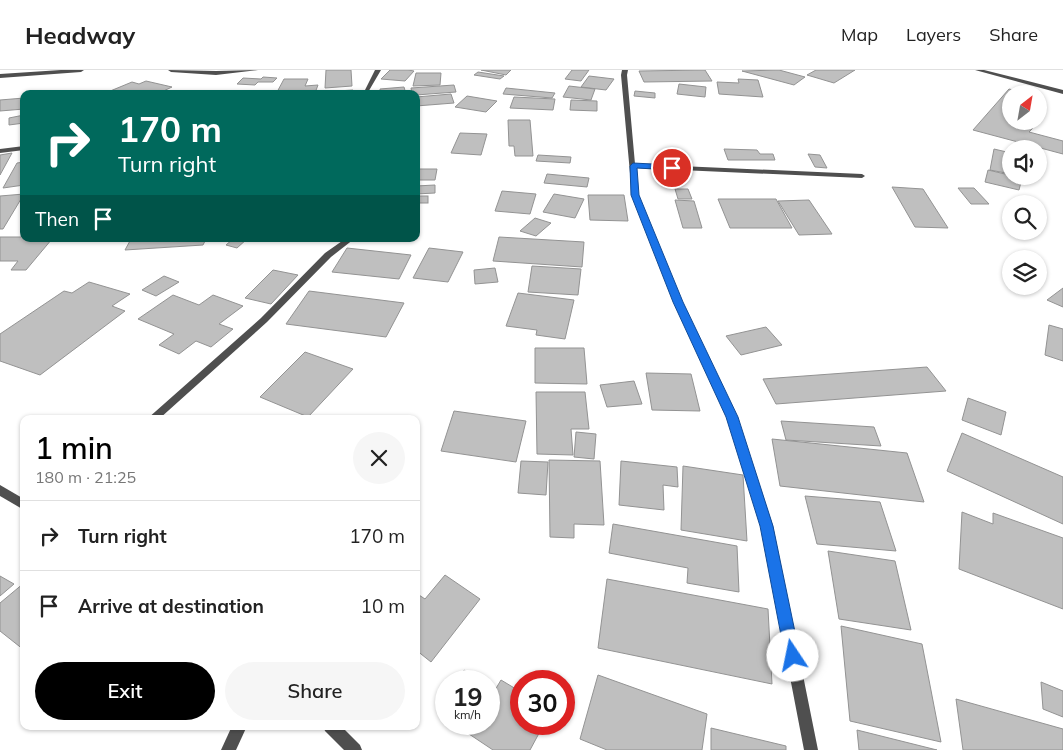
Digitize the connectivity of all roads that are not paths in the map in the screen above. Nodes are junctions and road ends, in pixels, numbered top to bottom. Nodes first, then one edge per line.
1 (81, 70) edge
2 (171, 70) edge
3 (255, 70) edge
4 (378, 70) edge
5 (625, 70) edge
6 (978, 70) edge
7 (0, 76) edge
8 (368, 90) edge
9 (1063, 92) edge
10 (20, 148) edge
11 (0, 151) edge
12 (633, 166) junction
13 (862, 176) dead end
14 (346, 242) edge
15 (157, 415) edge
16 (0, 490) edge
17 (20, 502) edge
18 (238, 730) edge
19 (334, 730) edge
20 (228, 750) edge
21 (355, 750) edge
22 (811, 750) edge

1 - 7 street
2 - 3 street
4 - 8 street
5 - 12 street
6 - 9 street
10 - 11 street
12 - 13 street
12 - 22 street
14 - 15 street
16 - 17 street
18 - 20 street
19 - 21 street

